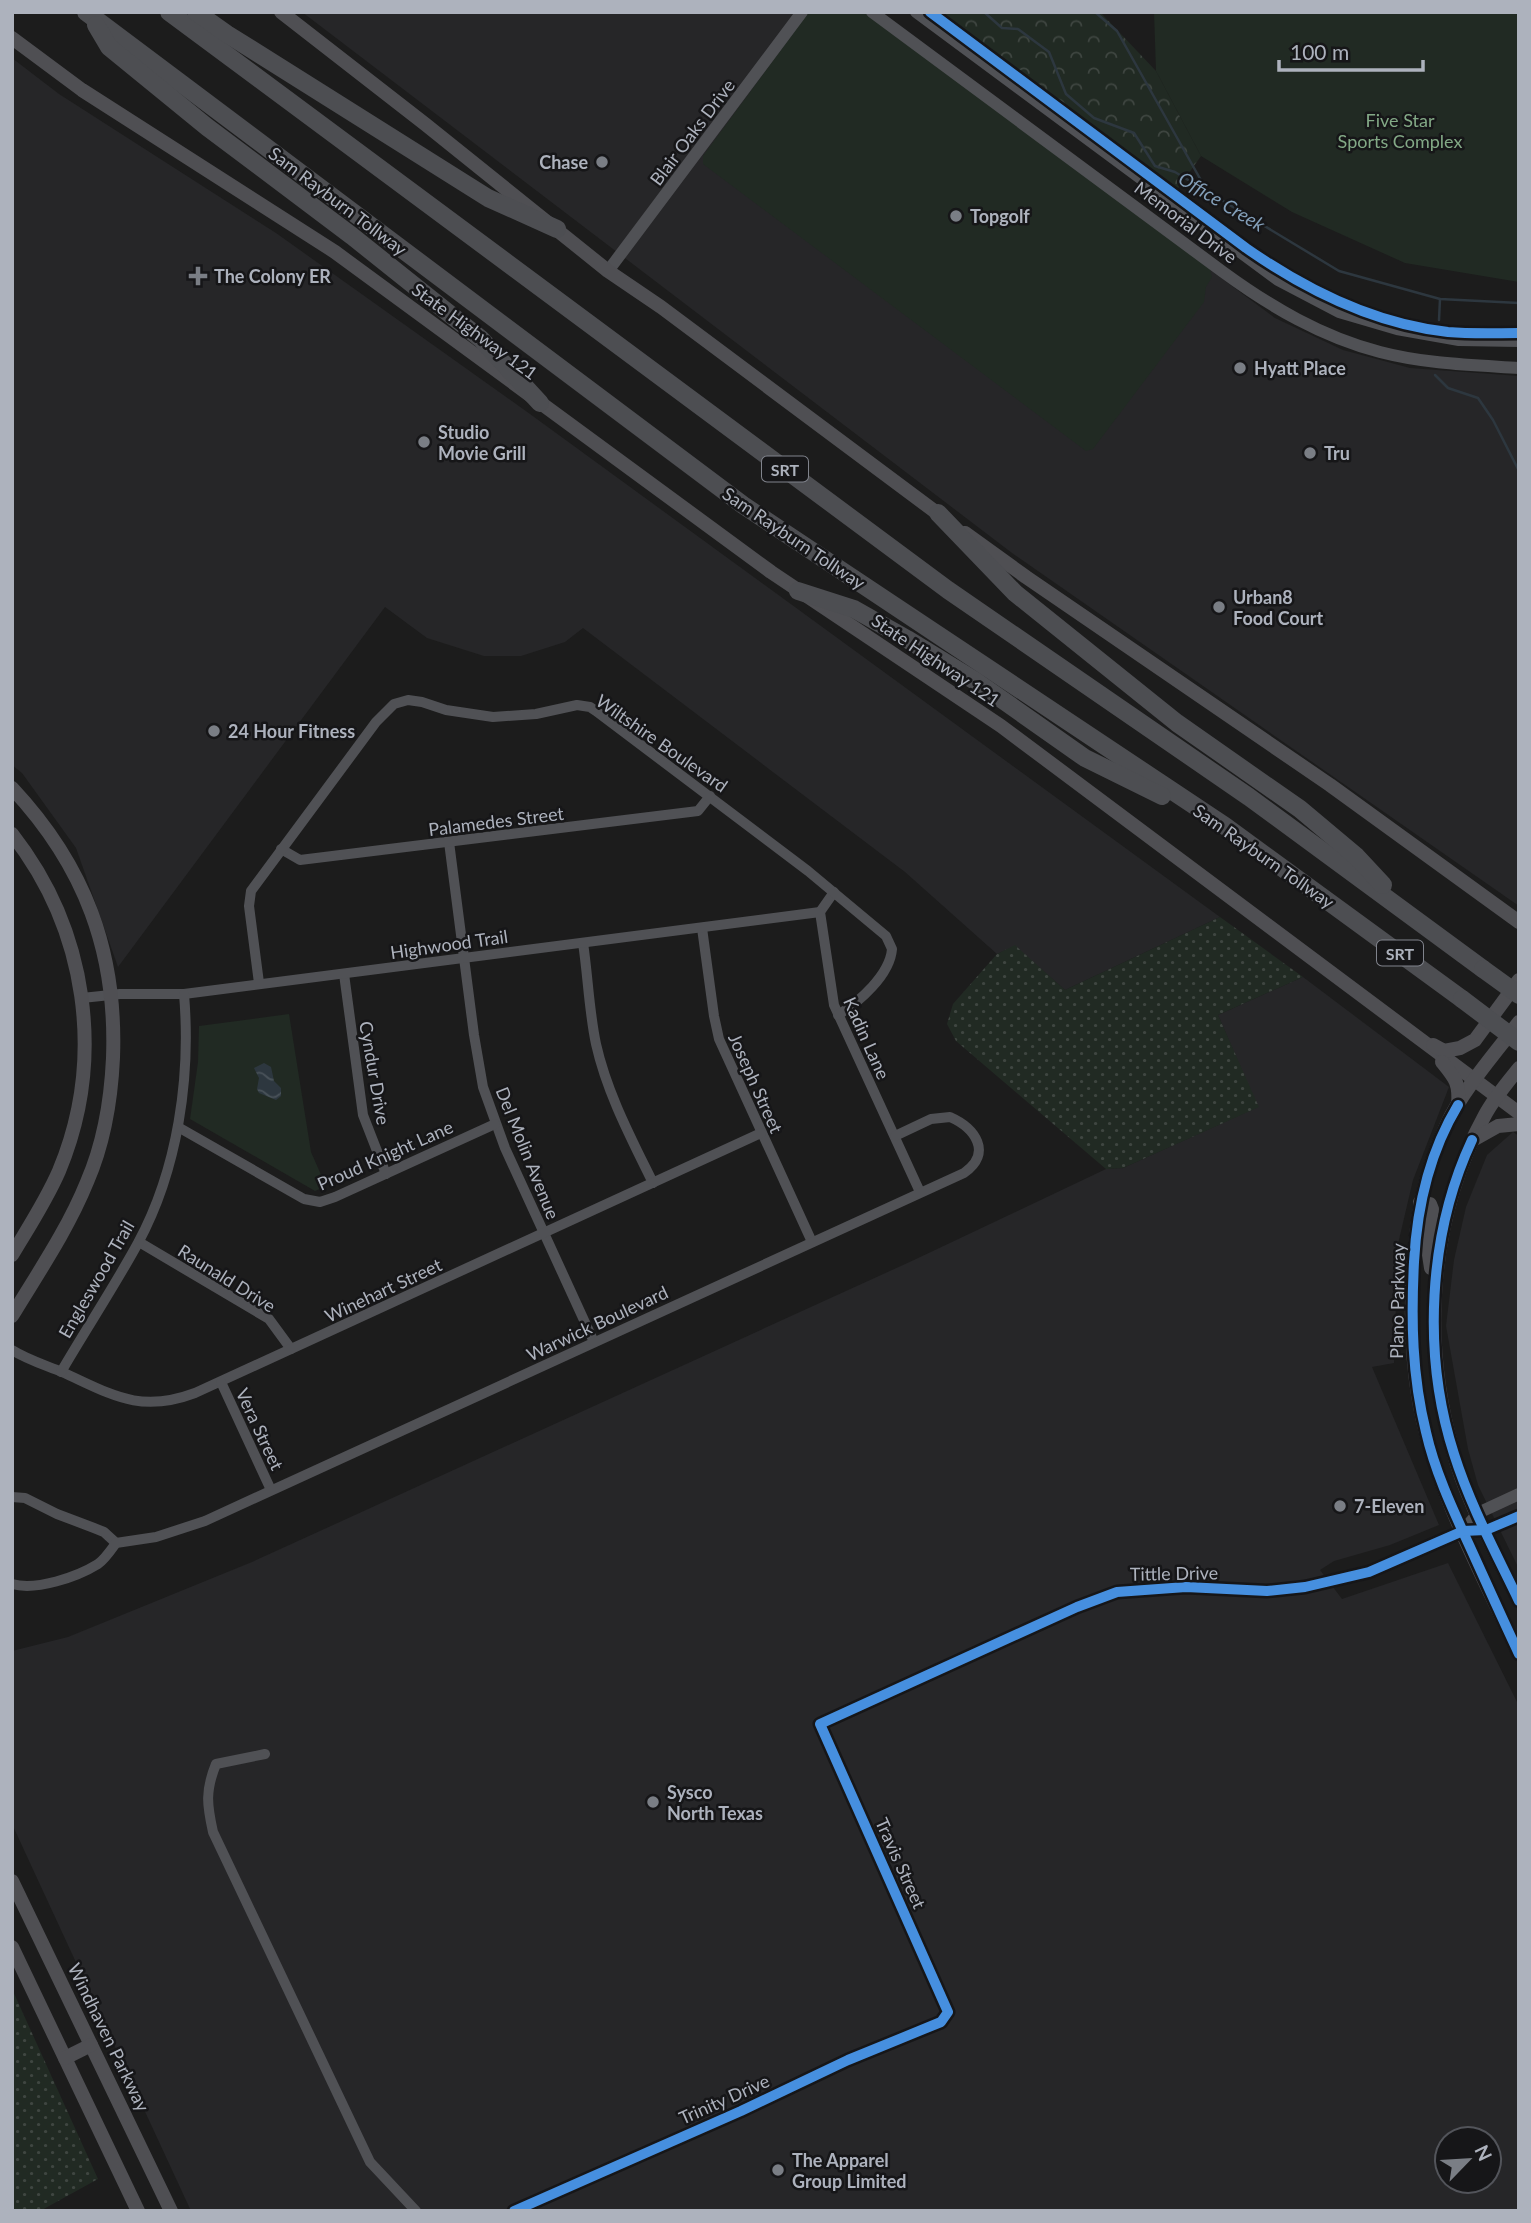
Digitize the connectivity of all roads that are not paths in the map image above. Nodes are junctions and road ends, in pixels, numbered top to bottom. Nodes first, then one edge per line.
1 (169, 12) edge
2 (196, 12) edge
3 (281, 12) edge
4 (803, 12) edge
5 (872, 12) edge
6 (916, 12) edge
7 (88, 14) edge
8 (12, 38) edge
9 (1014, 85) junction
10 (1000, 107) junction
11 (557, 229) junction
12 (1238, 251) junction
13 (608, 271) junction
14 (1223, 272) junction
15 (1459, 340) junction
16 (1519, 341) edge
17 (1458, 365) junction
18 (1519, 368) edge
19 (540, 402) junction
20 (938, 513) junction
21 (797, 590) junction
22 (12, 788) edge
23 (710, 796) junction
24 (1225, 826) junction
25 (12, 834) edge
26 (449, 842) junction
27 (281, 849) junction
28 (834, 892) junction
29 (820, 912) junction
30 (1409, 914) junction
31 (1519, 922) edge
32 (702, 928) junction
33 (583, 943) junction
34 (464, 957) junction
35 (344, 974) junction
36 (1519, 980) edge
37 (259, 983) junction
38 (184, 994) junction
39 (112, 995) junction
40 (1519, 995) edge
41 (82, 998) junction
42 (838, 1014) junction
43 (1519, 1022) edge
44 (1422, 1040) junction
45 (1519, 1042) edge
46 (1519, 1068) edge
47 (1475, 1081) junction
48 (1497, 1097) junction
49 (1458, 1105) junction
50 (1519, 1113) edge
51 (495, 1124) junction
52 (1519, 1124) edge
53 (178, 1127) junction
54 (761, 1133) junction
55 (895, 1136) junction
56 (1472, 1140) junction
57 (386, 1174) junction
58 (653, 1183) junction
59 (920, 1192) junction
60 (1420, 1202) junction
61 (544, 1233) junction
62 (139, 1242) junction
63 (812, 1242) junction
64 (12, 1255) edge
65 (1434, 1283) junction
66 (12, 1316) edge
67 (594, 1342) junction
68 (291, 1349) junction
69 (12, 1350) edge
70 (61, 1372) junction
71 (221, 1382) junction
72 (271, 1490) junction
73 (1519, 1494) edge
74 (12, 1497) edge
75 (1478, 1513) junction
76 (1519, 1516) edge
77 (1486, 1530) junction
78 (1463, 1531) junction
79 (116, 1543) junction
80 (12, 1584) edge
81 (1519, 1601) edge
82 (1519, 1654) edge
83 (820, 1724) joint
84 (265, 1754) dead end
85 (12, 1881) edge
86 (12, 1947) edge
87 (945, 2016) joint
88 (91, 2045) junction
89 (65, 2058) junction
90 (138, 2211) edge
91 (171, 2211) edge
92 (416, 2211) edge
93 (514, 2211) edge

1 - 30 highway, SRT
2 - 11 highway
3 - 11 main road
4 - 13 street, Blair Oaks Drive
5 - 10 street, Memorial Drive
6 - 9 street, Memorial Drive
7 - 19 highway
7 - 24 highway, Sam Rayburn Tollway / SRT
8 - 19 main road, State Highway 121
9 - 10 street
9 - 12 street, Memorial Drive
10 - 14 street, Memorial Drive
11 - 13 main road
12 - 14 street
12 - 15 street, Memorial Drive
13 - 20 main road
14 - 17 street, Memorial Drive
15 - 16 street, Memorial Drive
15 - 17 street
17 - 18 street, Memorial Drive
19 - 21 main road, State Highway 121
20 - 30 highway
20 - 31 main road
21 - 24 highway
21 - 44 main road, State Highway 121
22 - 39 main road
23 - 26 street, Palamedes Street
23 - 27 street, Wiltshire Boulevard
23 - 28 street, Wiltshire Boulevard
24 - 45 highway, Sam Rayburn Tollway / SRT, bridge
25 - 41 main road
26 - 27 street, Palamedes Street
26 - 34 street, Del Molin Avenue
27 - 37 street, Wiltshire Boulevard
28 - 29 street
28 - 42 street, Wiltshire Boulevard
29 - 32 street, Highwood Trail
29 - 42 street, Kadin Lane
30 - 40 highway, SRT, bridge
32 - 33 street, Highwood Trail
32 - 54 street, Joseph Street
33 - 34 street, Highwood Trail
33 - 58 street
34 - 35 street, Highwood Trail
34 - 51 street, Del Molin Avenue
35 - 37 street, Highwood Trail
35 - 57 street, Cyndur Drive
36 - 44 main road
37 - 38 street, Highwood Trail
38 - 39 street, Highwood Trail
38 - 53 street, Engleswood Trail
39 - 41 street, Highwood Trail
39 - 66 main road
41 - 64 main road
42 - 55 street, Kadin Lane
43 - 47 main road, Plano Parkway
44 - 47 main road, State Highway 121
44 - 49 main road
46 - 48 main road, Plano Parkway
47 - 48 main road, State Highway 121
47 - 49 main road, Plano Parkway
48 - 50 main road, State Highway 121
48 - 56 main road, Plano Parkway
49 - 60 main road, Plano Parkway
51 - 57 street, Proud Knight Lane
51 - 61 street, Del Molin Avenue
52 - 56 main road
53 - 57 street, Proud Knight Lane
53 - 62 street, Engleswood Trail
54 - 58 street, Winehart Street
54 - 63 street, Joseph Street
55 - 59 street, Kadin Lane
55 - 59 street, Warwick Boulevard
56 - 65 main road, Plano Parkway
58 - 61 street, Winehart Street
59 - 63 street, Warwick Boulevard
60 - 65 main road
60 - 78 main road, Plano Parkway
61 - 67 street, Del Molin Avenue
61 - 68 street, Winehart Street
62 - 68 street, Raunald Drive
62 - 70 street, Engleswood Trail
63 - 67 street, Warwick Boulevard
65 - 75 main road, Plano Parkway
67 - 72 street, Warwick Boulevard
68 - 71 street, Winehart Street
69 - 70 street, Winehart Street
70 - 71 street, Winehart Street
71 - 72 street, Vera Street
72 - 79 street, Warwick Boulevard
73 - 75 street
74 - 79 street
75 - 77 main road, Plano Parkway
75 - 78 street
76 - 77 street
77 - 78 street
77 - 81 main road, Plano Parkway
78 - 82 main road, Plano Parkway
78 - 83 street, Tittle Drive
79 - 80 street
83 - 87 street, Travis Street
84 - 92 street
85 - 88 main road, Windhaven Parkway
86 - 89 main road
87 - 93 street, Trinity Drive
88 - 89 main road
88 - 91 main road, Windhaven Parkway
89 - 90 main road

